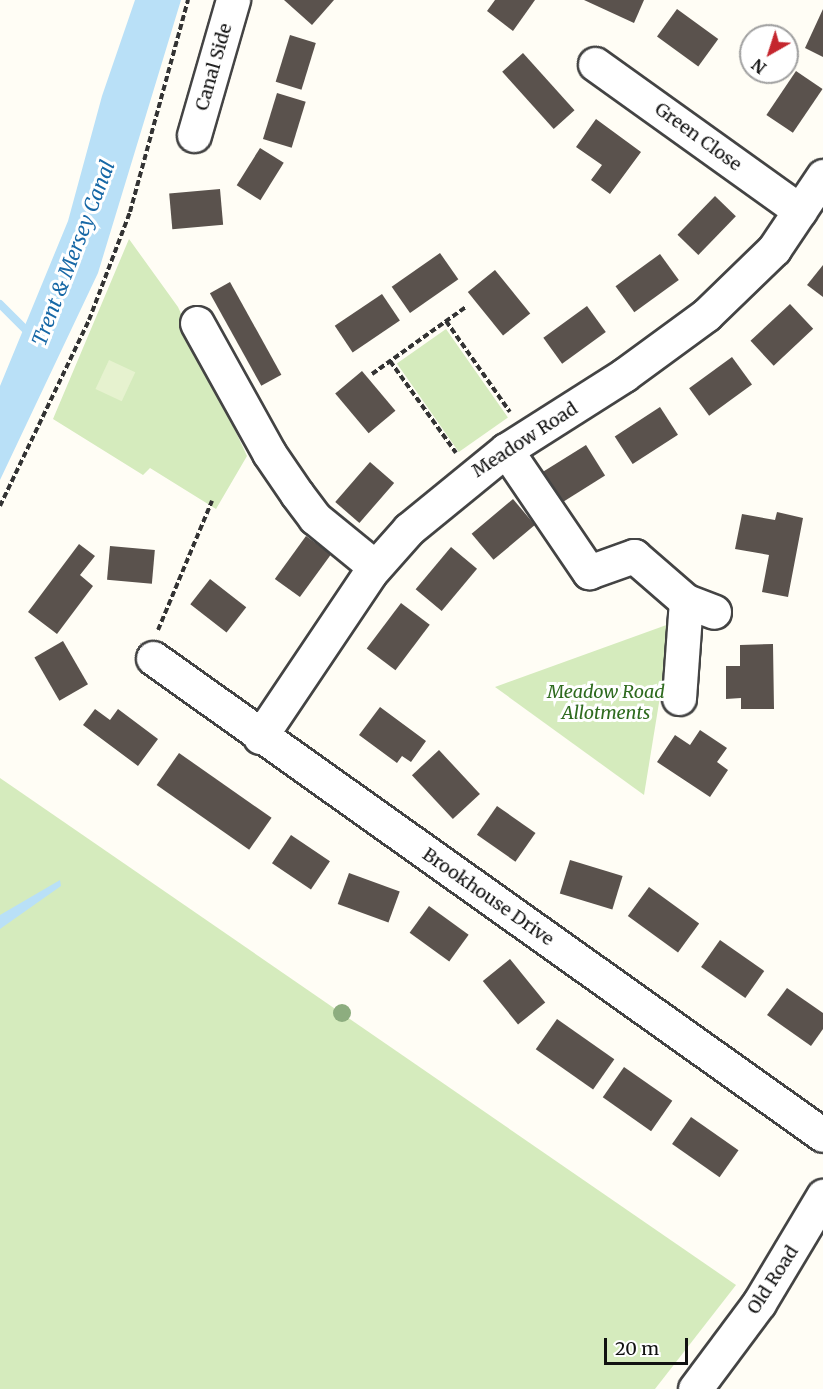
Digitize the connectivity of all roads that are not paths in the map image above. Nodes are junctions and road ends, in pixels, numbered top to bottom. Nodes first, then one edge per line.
1 (233, 0) edge
2 (595, 64) dead end
3 (194, 135) dead end
4 (823, 176) edge
5 (800, 211) junction
6 (197, 323) dead end
7 (517, 443) junction
8 (375, 567) junction
9 (153, 658) road end
10 (679, 698) dead end
11 (260, 737) junction
12 (823, 1135) edge
13 (823, 1196) edge
14 (695, 1389) edge

1 - 3 street, Canal Side
2 - 5 street, Green Close
4 - 5 street, Meadow Road
5 - 7 street, Meadow Road
6 - 8 street
7 - 8 street, Meadow Road
7 - 10 street
8 - 11 street, Meadow Road
9 - 11 street, Brookhouse Drive
11 - 12 street, Brookhouse Drive
13 - 14 street, Old Road

